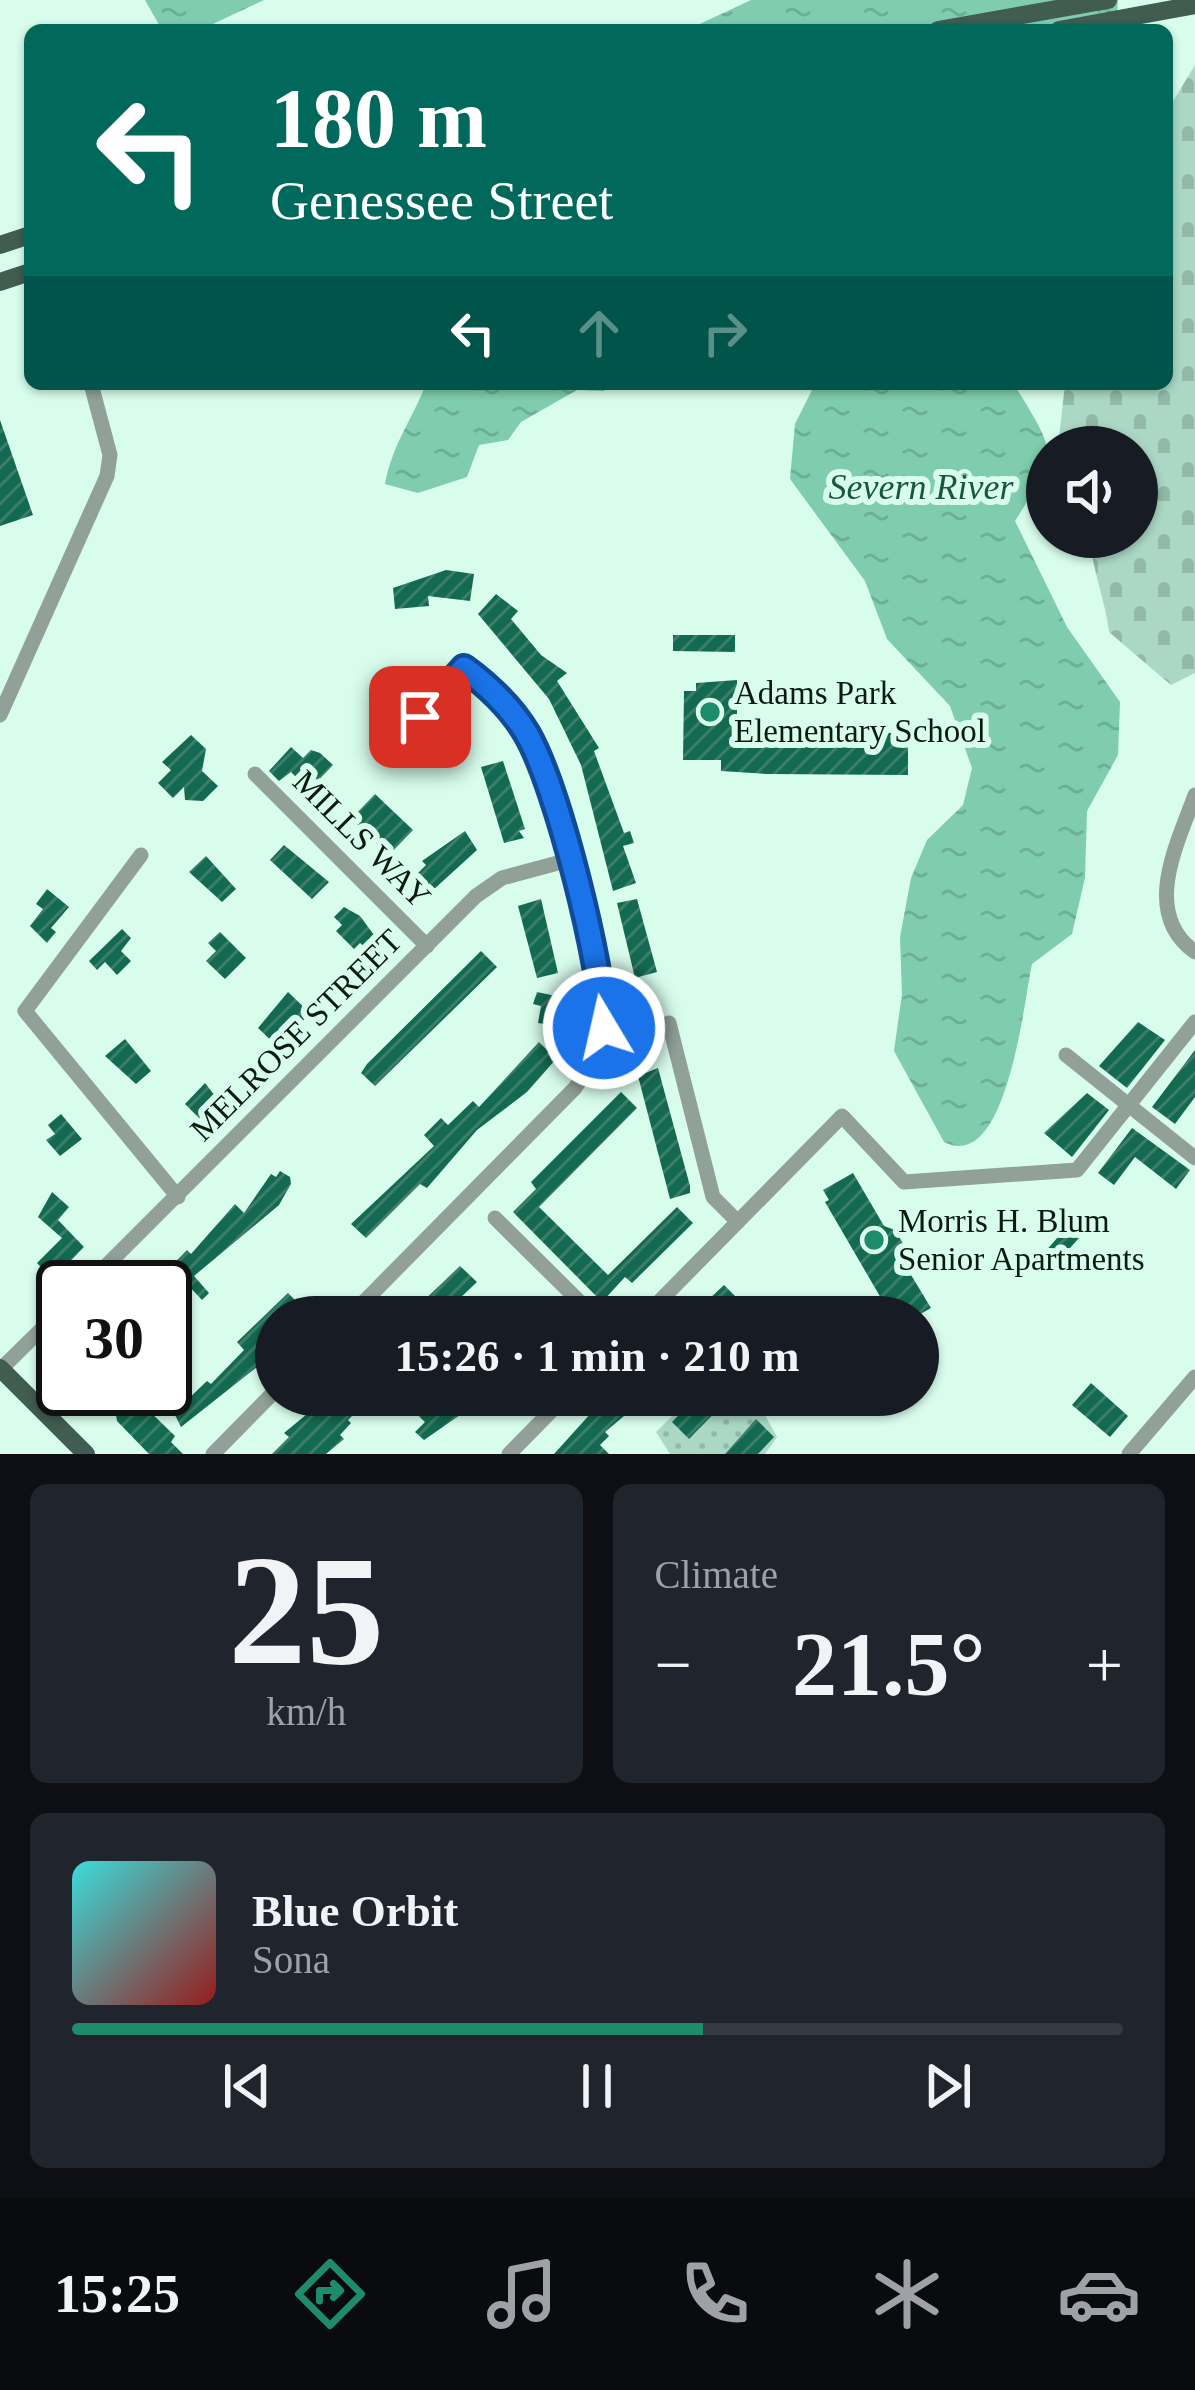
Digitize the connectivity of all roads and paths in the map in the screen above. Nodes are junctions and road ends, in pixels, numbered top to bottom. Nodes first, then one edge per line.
1 (1108, 0) edge
2 (1195, 5) edge
3 (972, 24) edge
4 (1092, 24) edge
5 (93, 390) edge
6 (0, 715) edge
7 (398, 742) dead end
8 (255, 773) dead end
9 (1195, 795) edge
10 (141, 855) dead end
11 (569, 860) junction
12 (427, 946) junction
13 (1195, 952) edge
14 (1195, 1022) edge
15 (669, 1023) dead end
16 (1066, 1055) dead end
17 (1131, 1107) junction
18 (1195, 1158) edge
19 (178, 1197) junction
20 (495, 1218) dead end
21 (738, 1222) junction
22 (113, 1260) edge
23 (370, 1296) edge
24 (574, 1296) edge
25 (665, 1296) edge
26 (36, 1334) edge
27 (0, 1369) edge
28 (1195, 1377) edge
29 (255, 1411) edge
30 (546, 1416) edge
31 (86, 1454) edge
32 (213, 1454) edge
33 (509, 1454) edge
34 (1129, 1454) edge

1 - 3 main road
2 - 4 main road
5 - 6 street
7 - 11 street
8 - 12 street, MILLS WAY
9 - 13 street
10 - 19 street
11 - 12 street, MELROSE STREET
11 - 23 street
12 - 19 street, MELROSE STREET
14 - 17 street
15 - 21 street
16 - 17 street
17 - 18 street
17 - 21 street
19 - 22 street, MELROSE STREET
20 - 24 street
21 - 25 street
26 - 27 street
27 - 31 main road
28 - 34 street
29 - 32 street
30 - 33 street

